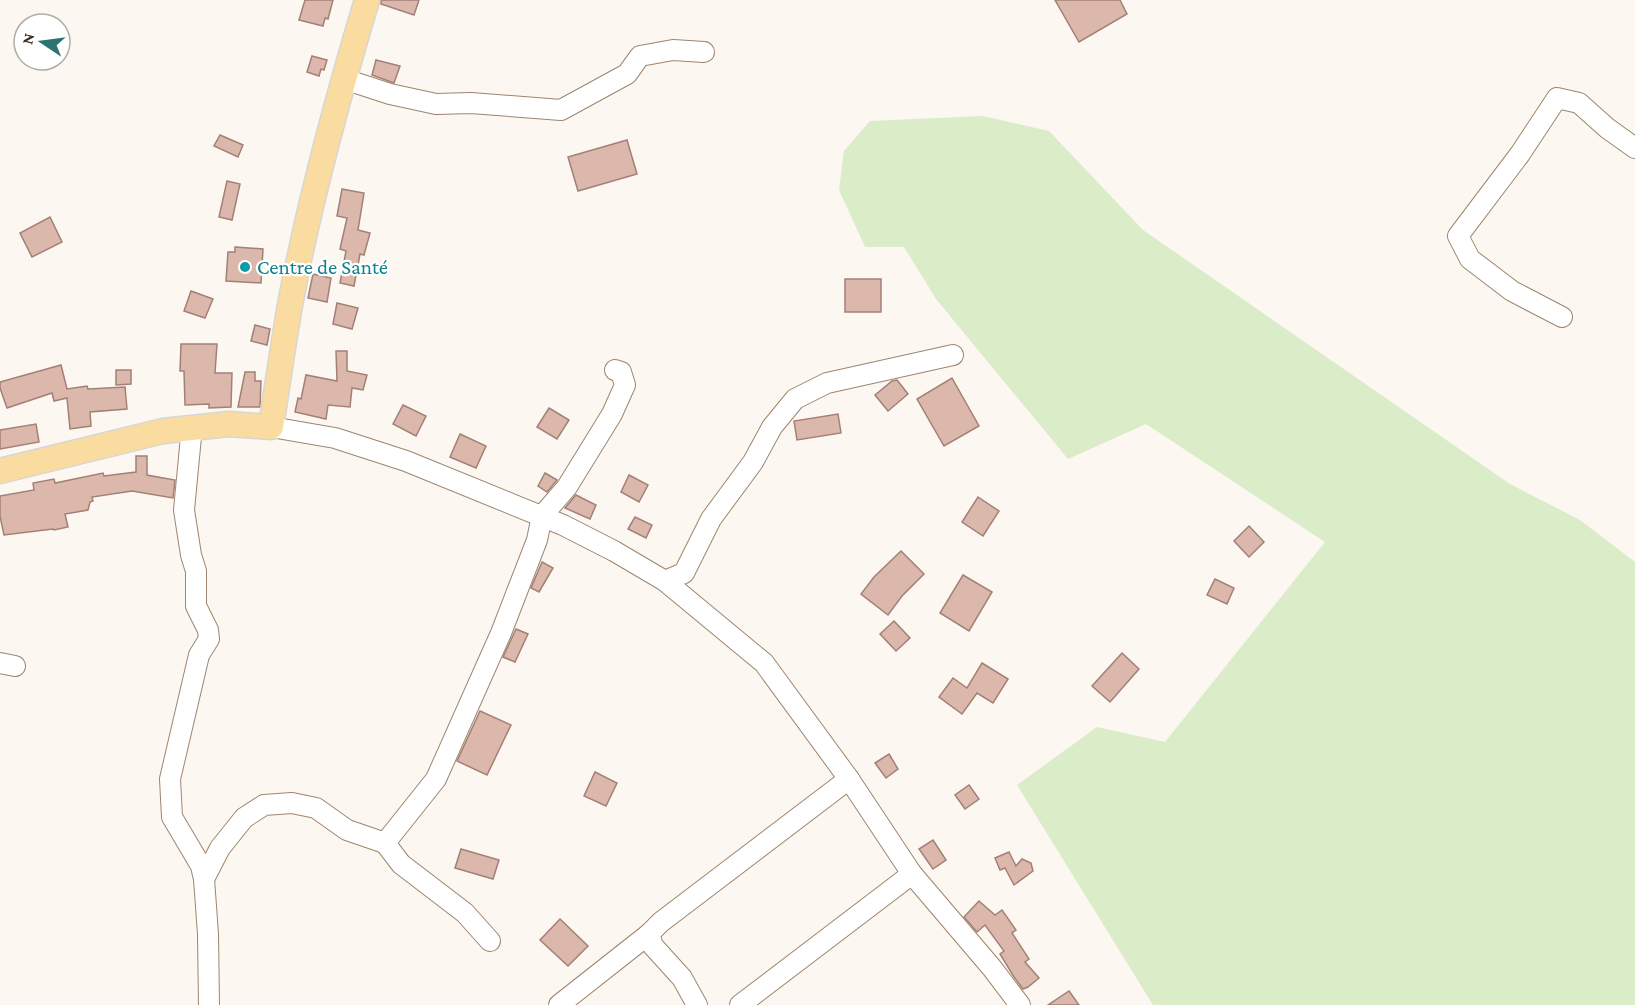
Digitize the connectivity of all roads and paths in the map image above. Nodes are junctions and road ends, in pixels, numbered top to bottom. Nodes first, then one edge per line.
1 (367, 0) edge
2 (704, 52) dead end
3 (344, 79) junction
4 (1635, 147) edge
5 (1562, 317) dead end
6 (953, 355) dead end
7 (615, 370) dead end
8 (192, 426) junction
9 (271, 427) junction
10 (0, 471) edge
11 (542, 516) junction
12 (665, 580) junction
13 (849, 779) junction
14 (385, 843) junction
15 (912, 874) junction
16 (204, 879) junction
17 (649, 934) junction
18 (490, 941) dead end
19 (209, 1005) edge
20 (559, 1005) edge
21 (697, 1005) edge
22 (740, 1005) edge
23 (1020, 1005) edge

1 - 3 main road
2 - 3 street
3 - 9 main road
4 - 5 street
6 - 12 street
7 - 11 street
8 - 9 main road
8 - 10 main road
8 - 16 street
9 - 11 street
11 - 12 street
11 - 14 street
12 - 13 street
13 - 15 street
13 - 17 street
14 - 16 street
14 - 18 street
15 - 22 street
15 - 23 street
16 - 19 street
17 - 20 street
17 - 21 street

